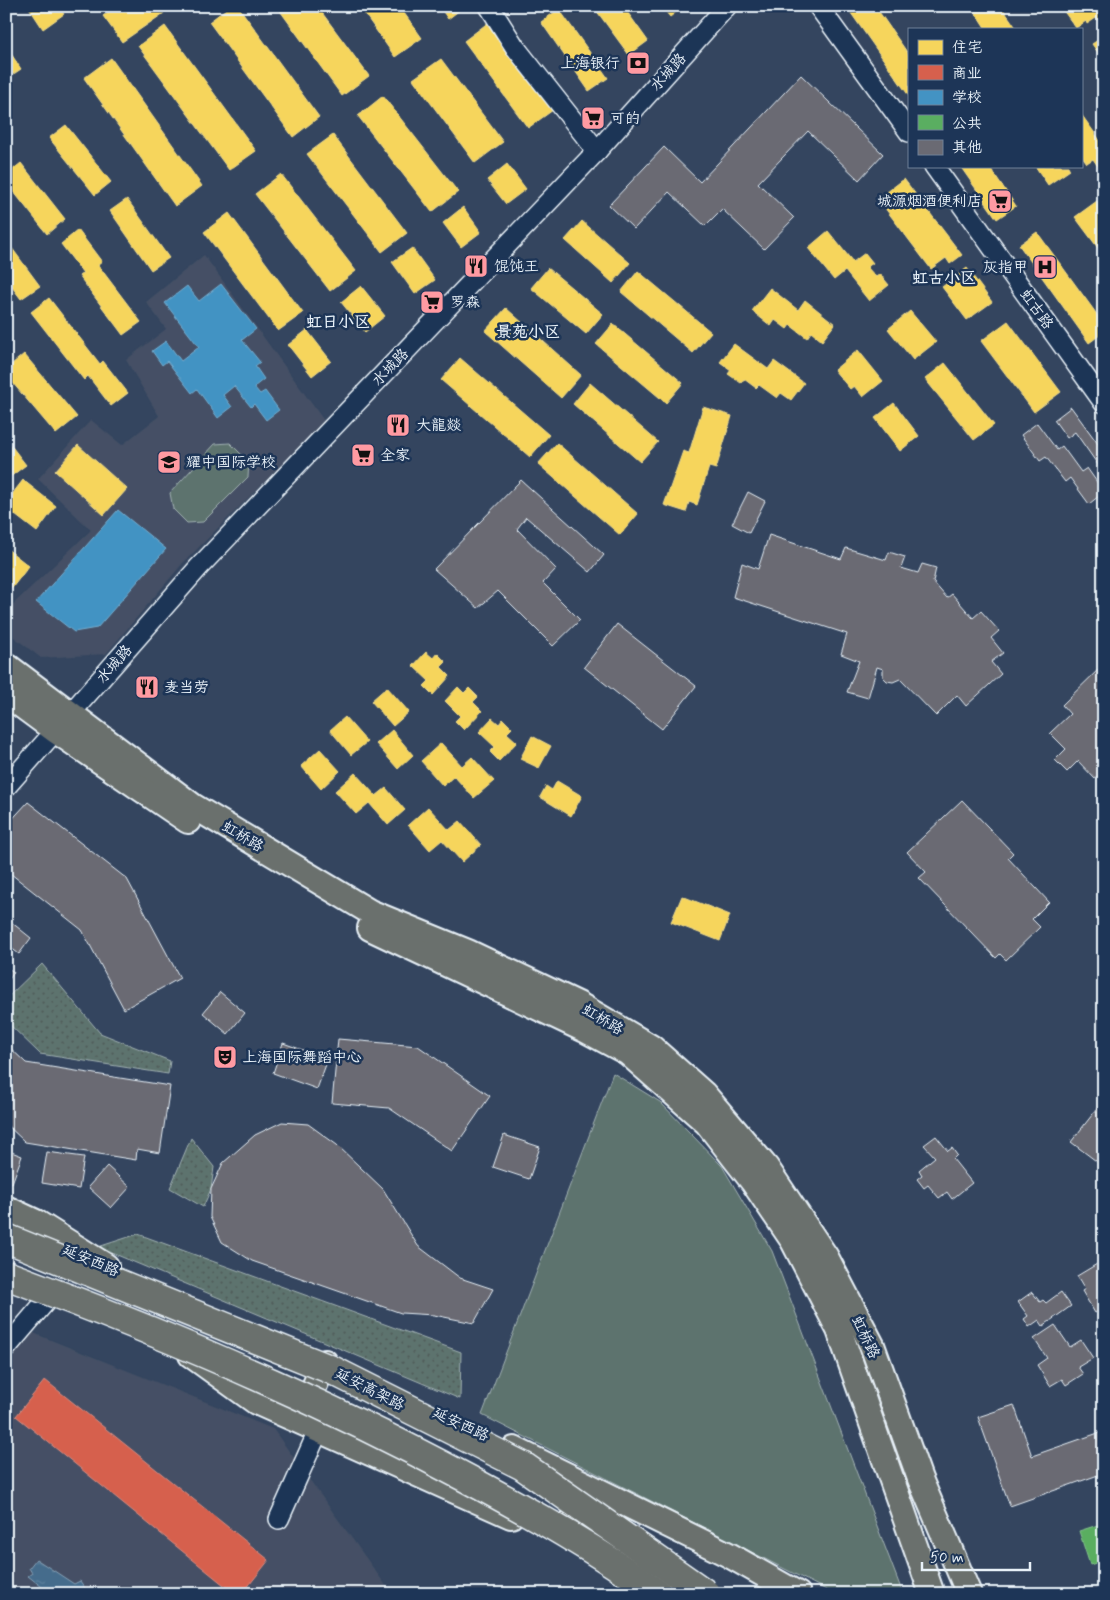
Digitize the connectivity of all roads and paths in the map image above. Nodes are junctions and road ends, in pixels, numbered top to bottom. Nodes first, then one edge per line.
1 (489, 6) edge
2 (728, 6) edge
3 (818, 6) edge
4 (908, 131) edge
5 (597, 151) junction
6 (935, 168) edge
7 (1104, 403) edge
8 (6, 665) edge
9 (6, 694) edge
10 (64, 722) junction
11 (6, 787) edge
12 (6, 1208) edge
13 (6, 1224) edge
14 (6, 1238) edge
15 (106, 1266) junction
16 (6, 1275) edge
17 (6, 1282) edge
18 (52, 1294) junction
19 (6, 1348) edge
20 (325, 1362) junction
21 (318, 1414) junction
22 (279, 1519) dead end
23 (658, 1594) edge
24 (677, 1594) edge
25 (706, 1594) edge
26 (712, 1594) edge
27 (798, 1594) edge
28 (932, 1594) edge
29 (969, 1594) edge

1 - 5 street
2 - 5 street, 水城路
3 - 4 street
5 - 10 street, 水城路
6 - 7 street, 虹古路
8 - 10 main road, 虹桥路
9 - 10 main road, 虹桥路
10 - 11 street, 水城路
10 - 28 main road, 虹桥路
10 - 29 main road, 虹桥路
12 - 15 main road
13 - 15 main road, 延安西路
14 - 25 highway, 延安高架路, bridge
15 - 20 main road, 延安西路
16 - 18 main road
16 - 23 highway, bridge
17 - 18 main road
18 - 19 street
18 - 21 main road
20 - 21 main road
20 - 27 main road, 延安西路
21 - 22 street
21 - 24 main road
21 - 26 main road

